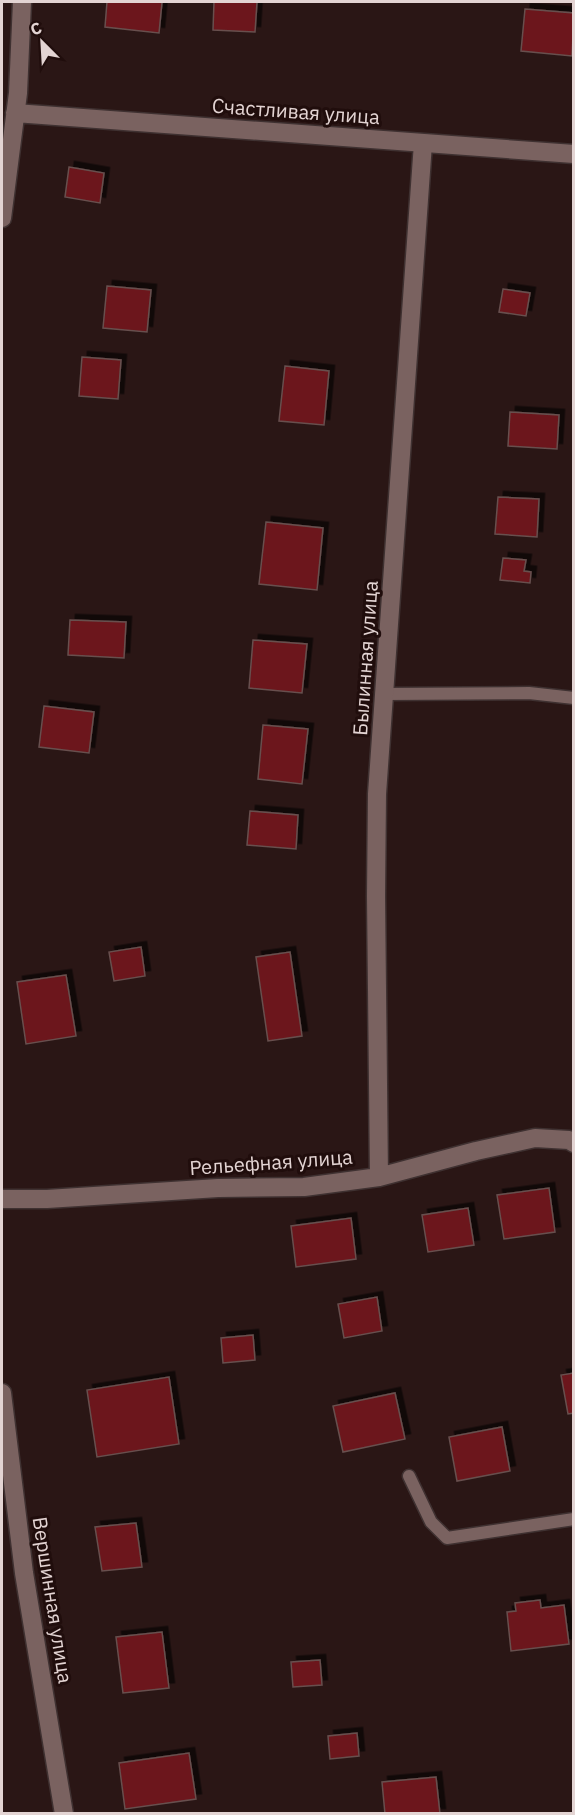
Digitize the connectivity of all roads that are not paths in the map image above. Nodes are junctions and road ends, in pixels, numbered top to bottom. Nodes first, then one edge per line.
1 (22, 2) edge
2 (10, 92) edge
3 (15, 113) junction
4 (423, 143) junction
5 (573, 154) edge
6 (2, 218) edge
7 (385, 693) junction
8 (573, 698) edge
9 (573, 1143) edge
10 (379, 1177) junction
11 (2, 1199) edge
12 (2, 1393) edge
13 (409, 1476) dead end
14 (573, 1519) edge
15 (64, 1814) edge

1 - 2 street
2 - 3 street
3 - 4 street, Счастливая улица
3 - 6 street
4 - 5 street, Счастливая улица
4 - 7 street, Былинная улица
7 - 8 lane
7 - 10 street, Былинная улица
9 - 10 street, Рельефная улица
10 - 11 street, Рельефная улица
12 - 15 street, Вершинная улица
13 - 14 lane

